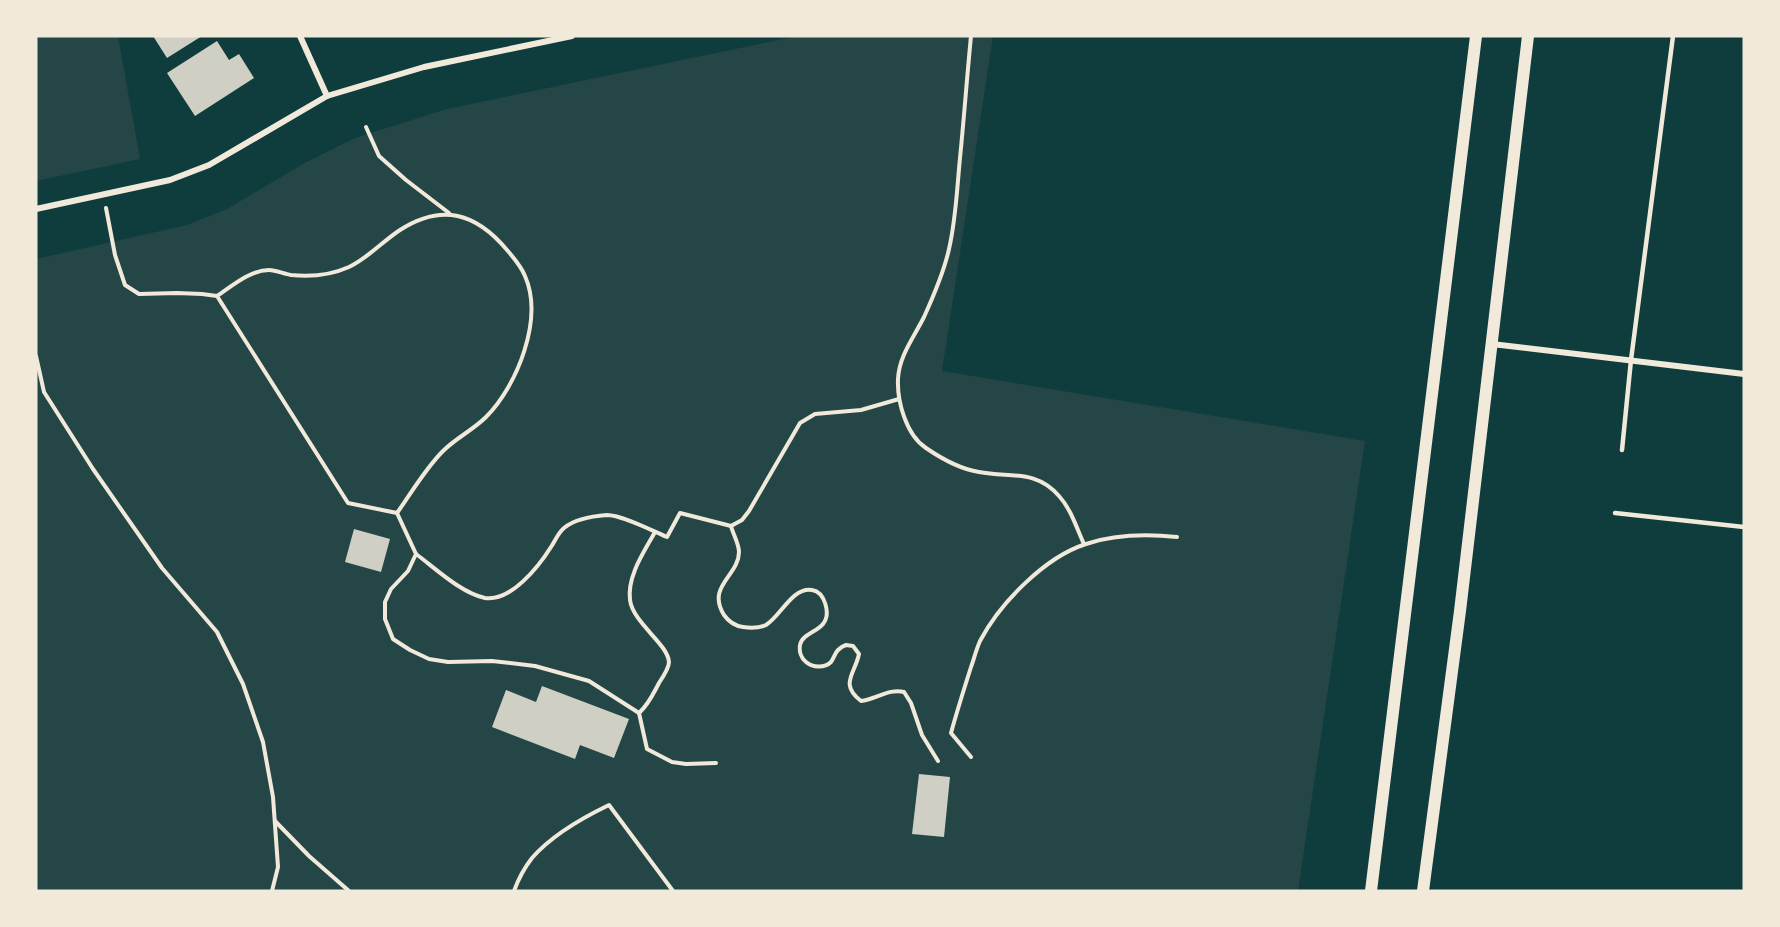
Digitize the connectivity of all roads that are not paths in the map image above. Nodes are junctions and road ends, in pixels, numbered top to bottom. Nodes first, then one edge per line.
1 (300, 36) edge
2 (572, 36) edge
3 (1476, 36) edge
4 (1528, 36) edge
5 (1673, 36) edge
6 (327, 96) junction
7 (36, 209) edge
8 (1491, 344) junction
9 (1631, 360) junction
10 (1744, 374) edge
11 (1622, 450) dead end
12 (1615, 513) dead end
13 (1744, 527) edge
14 (1371, 891) edge
15 (1423, 891) edge

1 - 6 street
2 - 6 street
3 - 14 main road
4 - 8 main road
5 - 9 lane
6 - 7 street
8 - 9 street
8 - 15 main road
9 - 10 street
9 - 11 lane
12 - 13 lane

